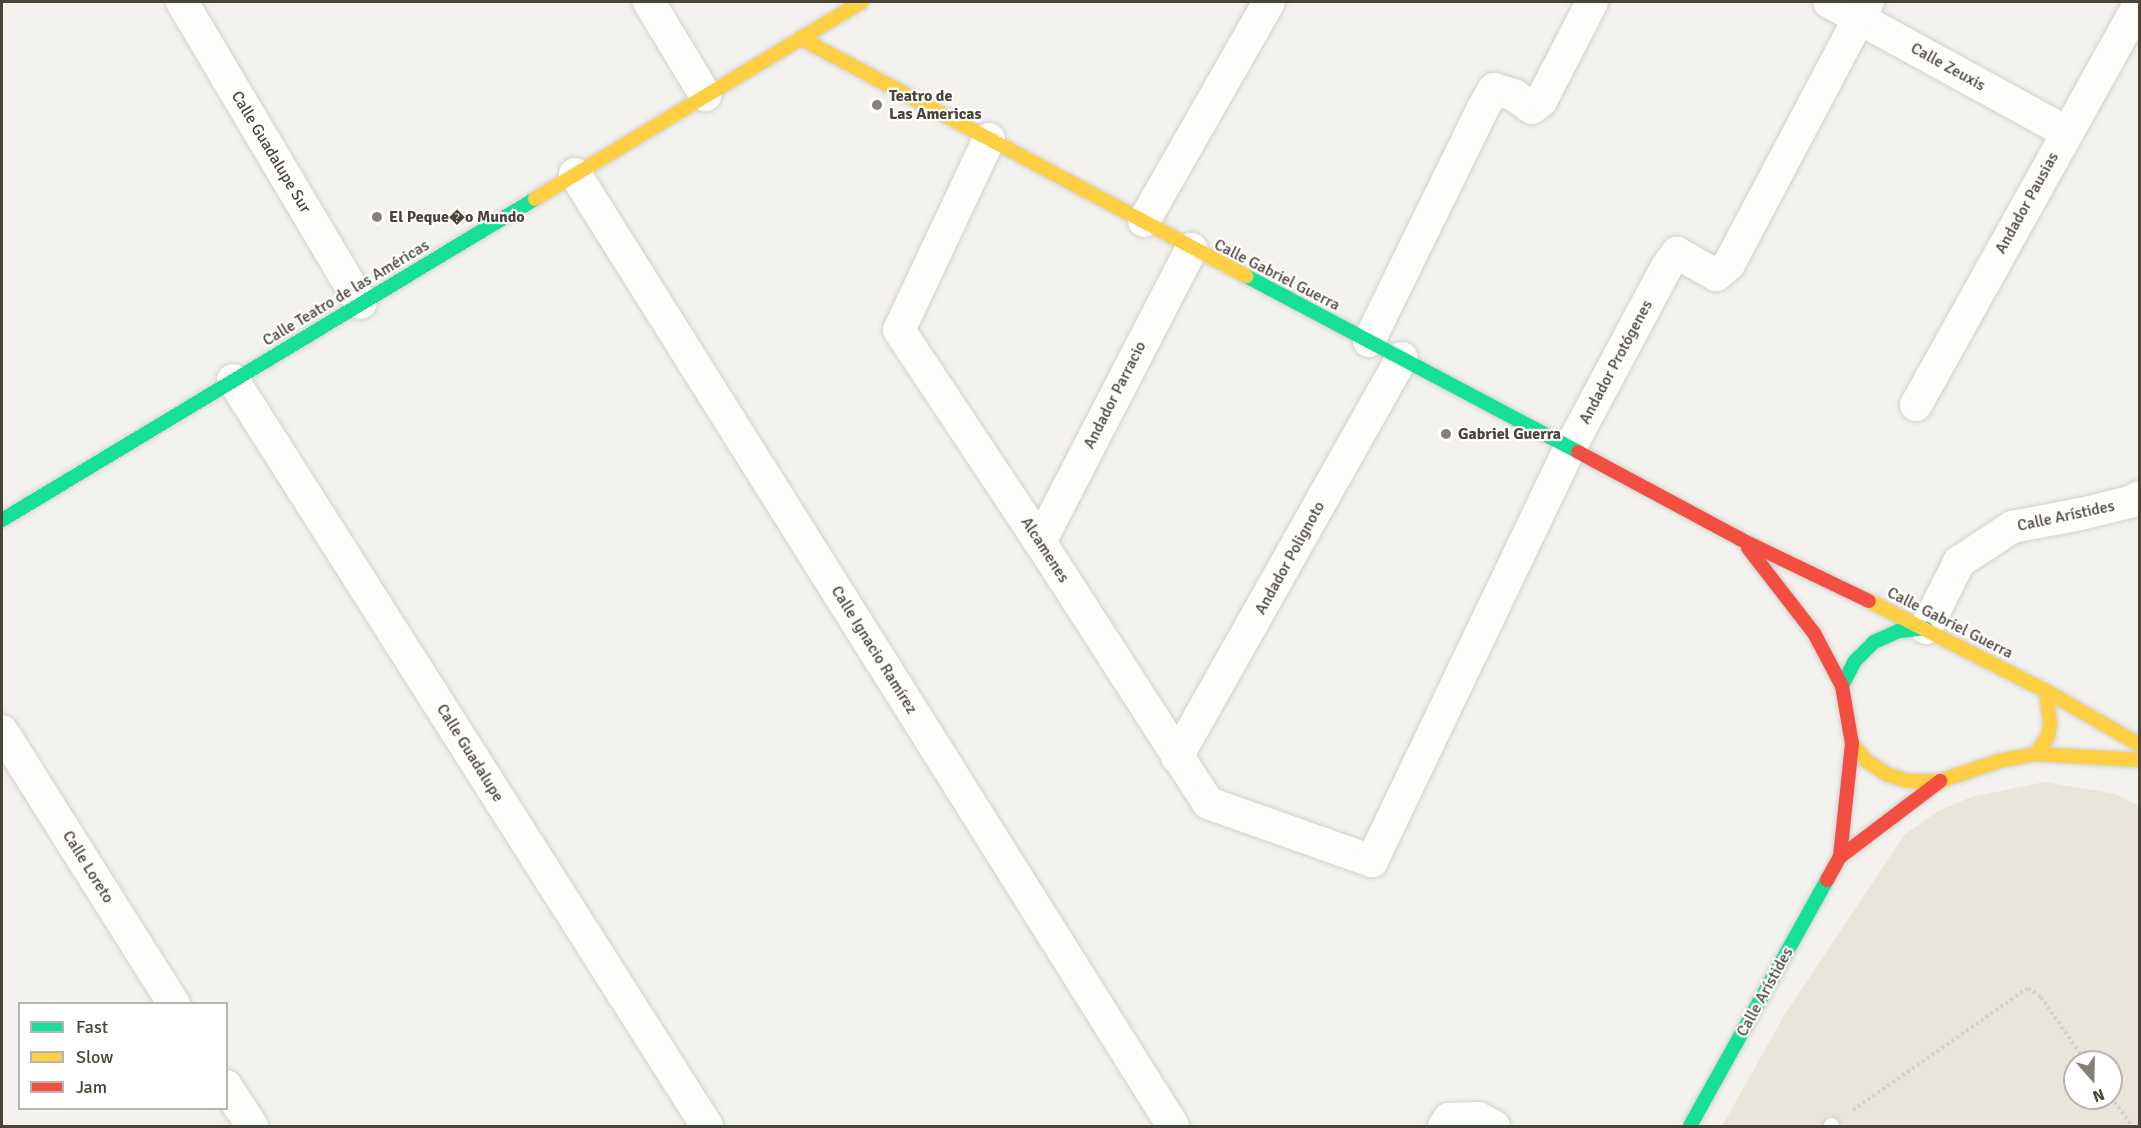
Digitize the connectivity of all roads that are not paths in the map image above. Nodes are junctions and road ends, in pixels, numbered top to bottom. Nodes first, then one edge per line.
1 (182, 2) edge
2 (650, 2) edge
3 (861, 2) edge
4 (1269, 2) edge
5 (1592, 2) edge
6 (1829, 2) edge
7 (2139, 2) edge
8 (1863, 10) edge
9 (800, 38) junction
10 (705, 95) junction
11 (2066, 132) junction
12 (989, 139) junction
13 (575, 174) junction
14 (1144, 221) junction
15 (1191, 249) junction
16 (361, 303) junction
17 (1369, 340) junction
18 (1402, 358) junction
19 (233, 380) junction
20 (1917, 405) dead end
21 (1570, 448) junction
22 (2136, 495) edge
23 (3, 517) edge
24 (1740, 539) junction
25 (1040, 542) junction
26 (1926, 628) junction
27 (1842, 686) junction
28 (2046, 691) junction
29 (2, 731) edge
30 (1852, 744) junction
31 (2139, 746) edge
32 (2036, 754) junction
33 (1177, 757) junction
34 (2139, 760) edge
35 (1940, 781) junction
36 (1840, 857) junction
37 (1372, 861) joint
38 (173, 1002) edge
39 (228, 1089) edge
40 (252, 1126) edge
41 (707, 1126) edge
42 (1173, 1126) edge
43 (1444, 1126) edge
44 (1494, 1126) edge
45 (1690, 1126) edge

1 - 16 street, Calle Guadalupe Sur
2 - 10 street
3 - 9 street, Calle Teatro de las Américas
4 - 14 street
5 - 17 street
6 - 8 street, Calle Zeuxis
7 - 11 street, Andador Pausias
8 - 11 street, Calle Zeuxis
8 - 21 street, Andador Protógenes
9 - 10 street, Calle Teatro de las Américas
9 - 12 street, Calle Gabriel Guerra
10 - 13 street, Calle Teatro de las Américas
11 - 20 street, Andador Pausias
12 - 14 street, Calle Gabriel Guerra
12 - 25 street, Alcamenes
13 - 16 street, Calle Teatro de las Américas
13 - 42 street, Calle Ignacio Ramírez
14 - 15 street, Calle Gabriel Guerra
15 - 17 street, Calle Gabriel Guerra
15 - 25 street, Andador Parracio
16 - 19 street, Calle Teatro de las Américas
17 - 18 street, Calle Gabriel Guerra
18 - 21 street, Calle Gabriel Guerra
18 - 33 street, Andador Polignoto
19 - 23 street, Calle Teatro de las Américas
19 - 41 street, Calle Guadalupe
21 - 24 street, Calle Gabriel Guerra
21 - 37 street, Andador Protógenes
22 - 26 street, Calle Arístides
24 - 26 street, Calle Gabriel Guerra
24 - 27 street, Calle Gabriel Guerra
25 - 33 street, Alcamenes
26 - 27 street
26 - 28 street, Calle Gabriel Guerra
27 - 30 street, Calle Gabriel Guerra
28 - 31 street, Calle Gabriel Guerra
28 - 32 street
29 - 38 street, Calle Loreto
30 - 35 street
30 - 36 street, Calle Arístides
32 - 34 street
32 - 35 street
33 - 37 street, Alcamenes
35 - 36 street, Calle Arístides
36 - 45 street, Calle Arístides
39 - 40 street
43 - 44 street

